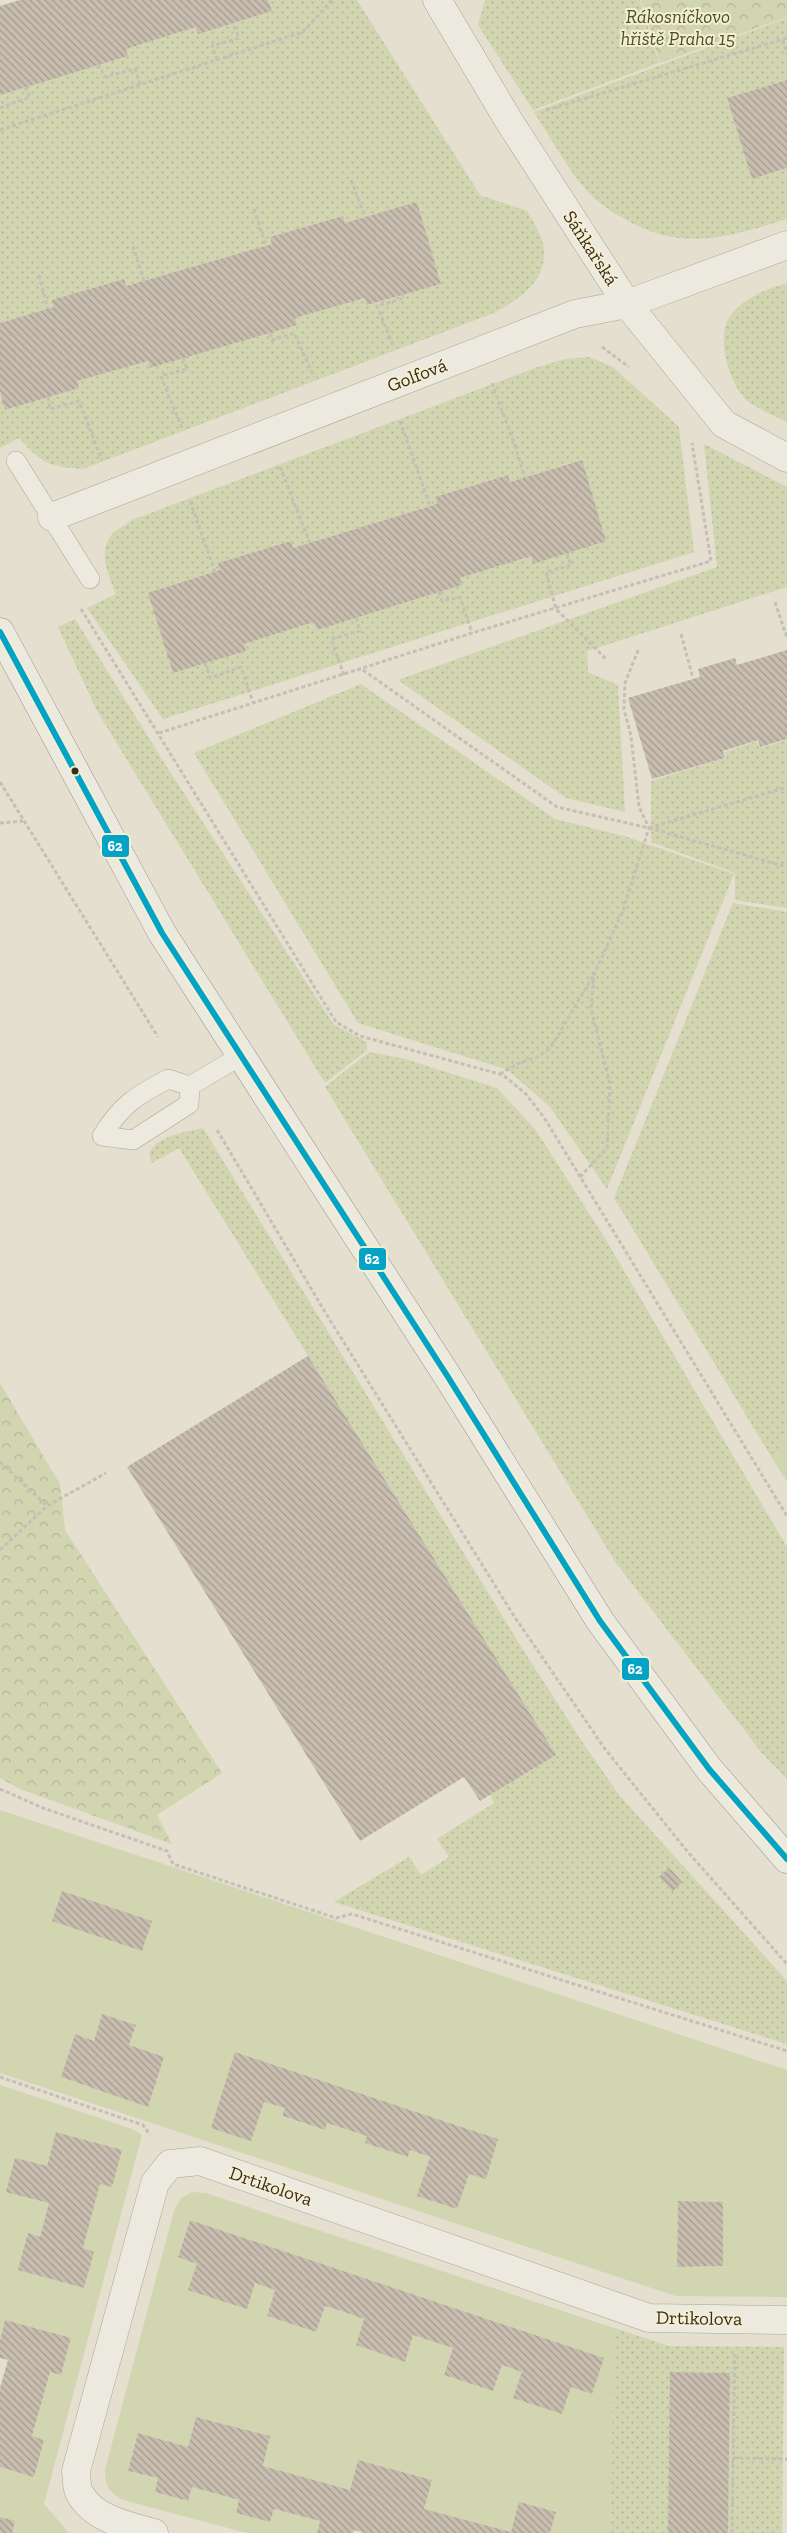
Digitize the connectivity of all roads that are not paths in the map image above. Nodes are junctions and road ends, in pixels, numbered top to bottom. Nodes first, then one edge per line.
1 (437, 0) edge
2 (787, 245) edge
3 (627, 304) junction
4 (787, 458) edge
5 (16, 460) dead end
6 (52, 518) junction
7 (90, 578) dead end
8 (0, 632) edge
9 (242, 1055) junction
10 (190, 1086) dead end
11 (787, 1859) edge
12 (787, 2320) edge
13 (154, 2533) edge

1 - 3 street, Sáňkařská
2 - 3 street, Golfová
3 - 4 street, Sáňkařská
3 - 6 street, Golfová
5 - 6 lane
6 - 7 lane
8 - 9 street
9 - 10 lane
9 - 11 street
12 - 13 street, Drtikolova

